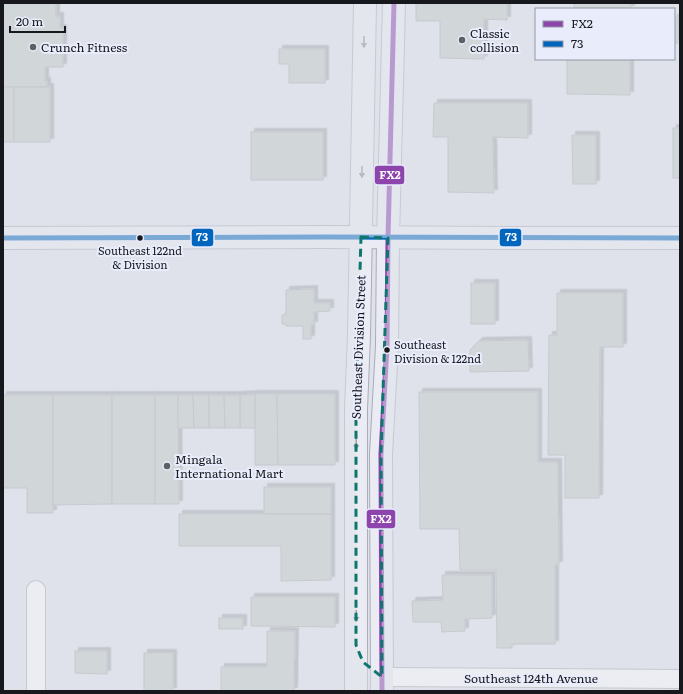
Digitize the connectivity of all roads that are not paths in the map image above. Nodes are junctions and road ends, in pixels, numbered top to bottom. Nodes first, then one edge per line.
1 (365, 3) edge
2 (394, 3) edge
3 (361, 237) junction
4 (3, 238) edge
5 (388, 238) junction
6 (680, 238) edge
7 (36, 590) dead end
8 (356, 645) junction
9 (680, 678) edge
10 (382, 684) edge
11 (36, 691) edge
12 (356, 691) edge

1 -> 3 main road, Southeast Division Street
2 - 5 main road
3 - 4 main road
3 - 5 main road
3 -> 8 main road, Southeast Division Street
5 - 6 main road
5 - 10 main road
7 - 11 street
8 - 10 main road
8 - 12 main road, Southeast Division Street
9 - 10 street, Southeast 124th Avenue

